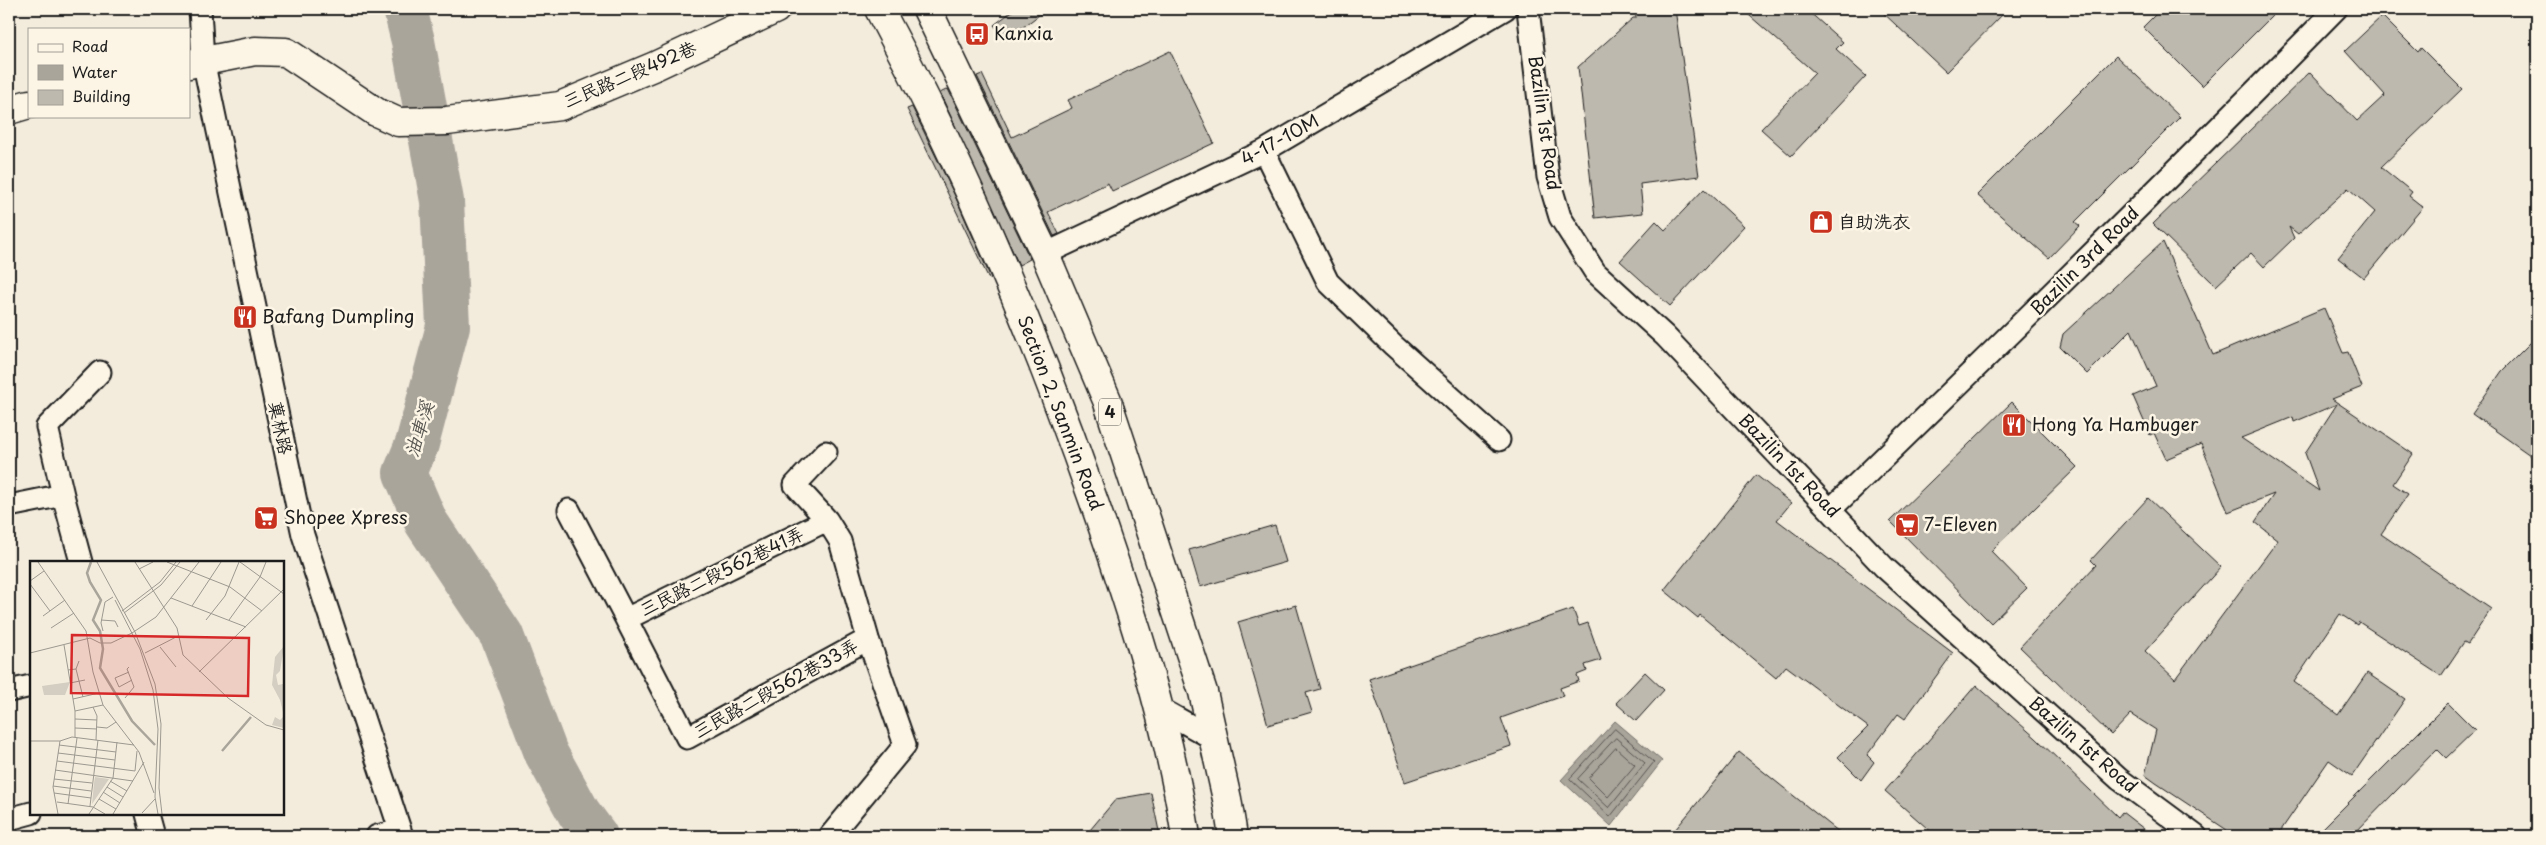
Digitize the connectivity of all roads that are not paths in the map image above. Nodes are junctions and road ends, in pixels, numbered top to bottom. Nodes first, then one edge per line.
1 (200, 9) edge
2 (776, 9) edge
3 (879, 9) edge
4 (927, 9) edge
5 (1505, 9) edge
6 (1528, 9) edge
7 (2336, 9) edge
8 (196, 62) edge
9 (28, 104) edge
10 (9, 110) edge
11 (1264, 151) junction
12 (1045, 254) junction
13 (100, 372) dead end
14 (1498, 440) dead end
15 (826, 452) dead end
16 (63, 494) junction
17 (9, 506) edge
18 (1831, 509) junction
19 (569, 510) dead end
20 (827, 520) junction
21 (81, 561) edge
22 (626, 619) junction
23 (868, 639) junction
24 (657, 682) joint
25 (30, 686) edge
26 (9, 691) edge
27 (1157, 707) junction
28 (1214, 739) junction
29 (30, 813) edge
30 (147, 815) edge
31 (9, 818) edge
32 (401, 833) edge
33 (12, 836) edge
34 (153, 836) edge
35 (377, 836) edge
36 (830, 836) edge
37 (1186, 836) edge
38 (1233, 836) edge
39 (2196, 836) edge

1 - 8 street, 菓林路
2 - 8 main road, 三民路二段492巷
3 - 27 main road, Section 2, Sanmin Road
4 - 12 main road, 4
5 - 11 street, 4-17-10M
6 - 18 street, Bazilin 1st Road
7 - 18 street, Bazilin 3rd Road
8 - 32 street, 菓林路
9 - 10 main road
11 - 12 street, 4-17-10M
11 - 14 street
12 - 28 main road, 4
13 - 16 street
15 - 20 street, 三民路二段562巷33弄
16 - 17 street
16 - 21 street
18 - 39 street, Bazilin 1st Road
19 - 22 street
20 - 22 street, 三民路二段562巷41弄
20 - 23 street, 三民路二段562巷33弄
22 - 24 street, 三民路二段562巷41弄
23 - 24 street, 三民路二段562巷33弄
23 - 36 street, 三民路二段562巷33弄
25 - 26 street
27 - 28 street
27 - 37 main road, Section 2, Sanmin Road
28 - 38 main road, 4
29 - 31 street
30 - 34 street
31 - 33 street
32 - 35 street

